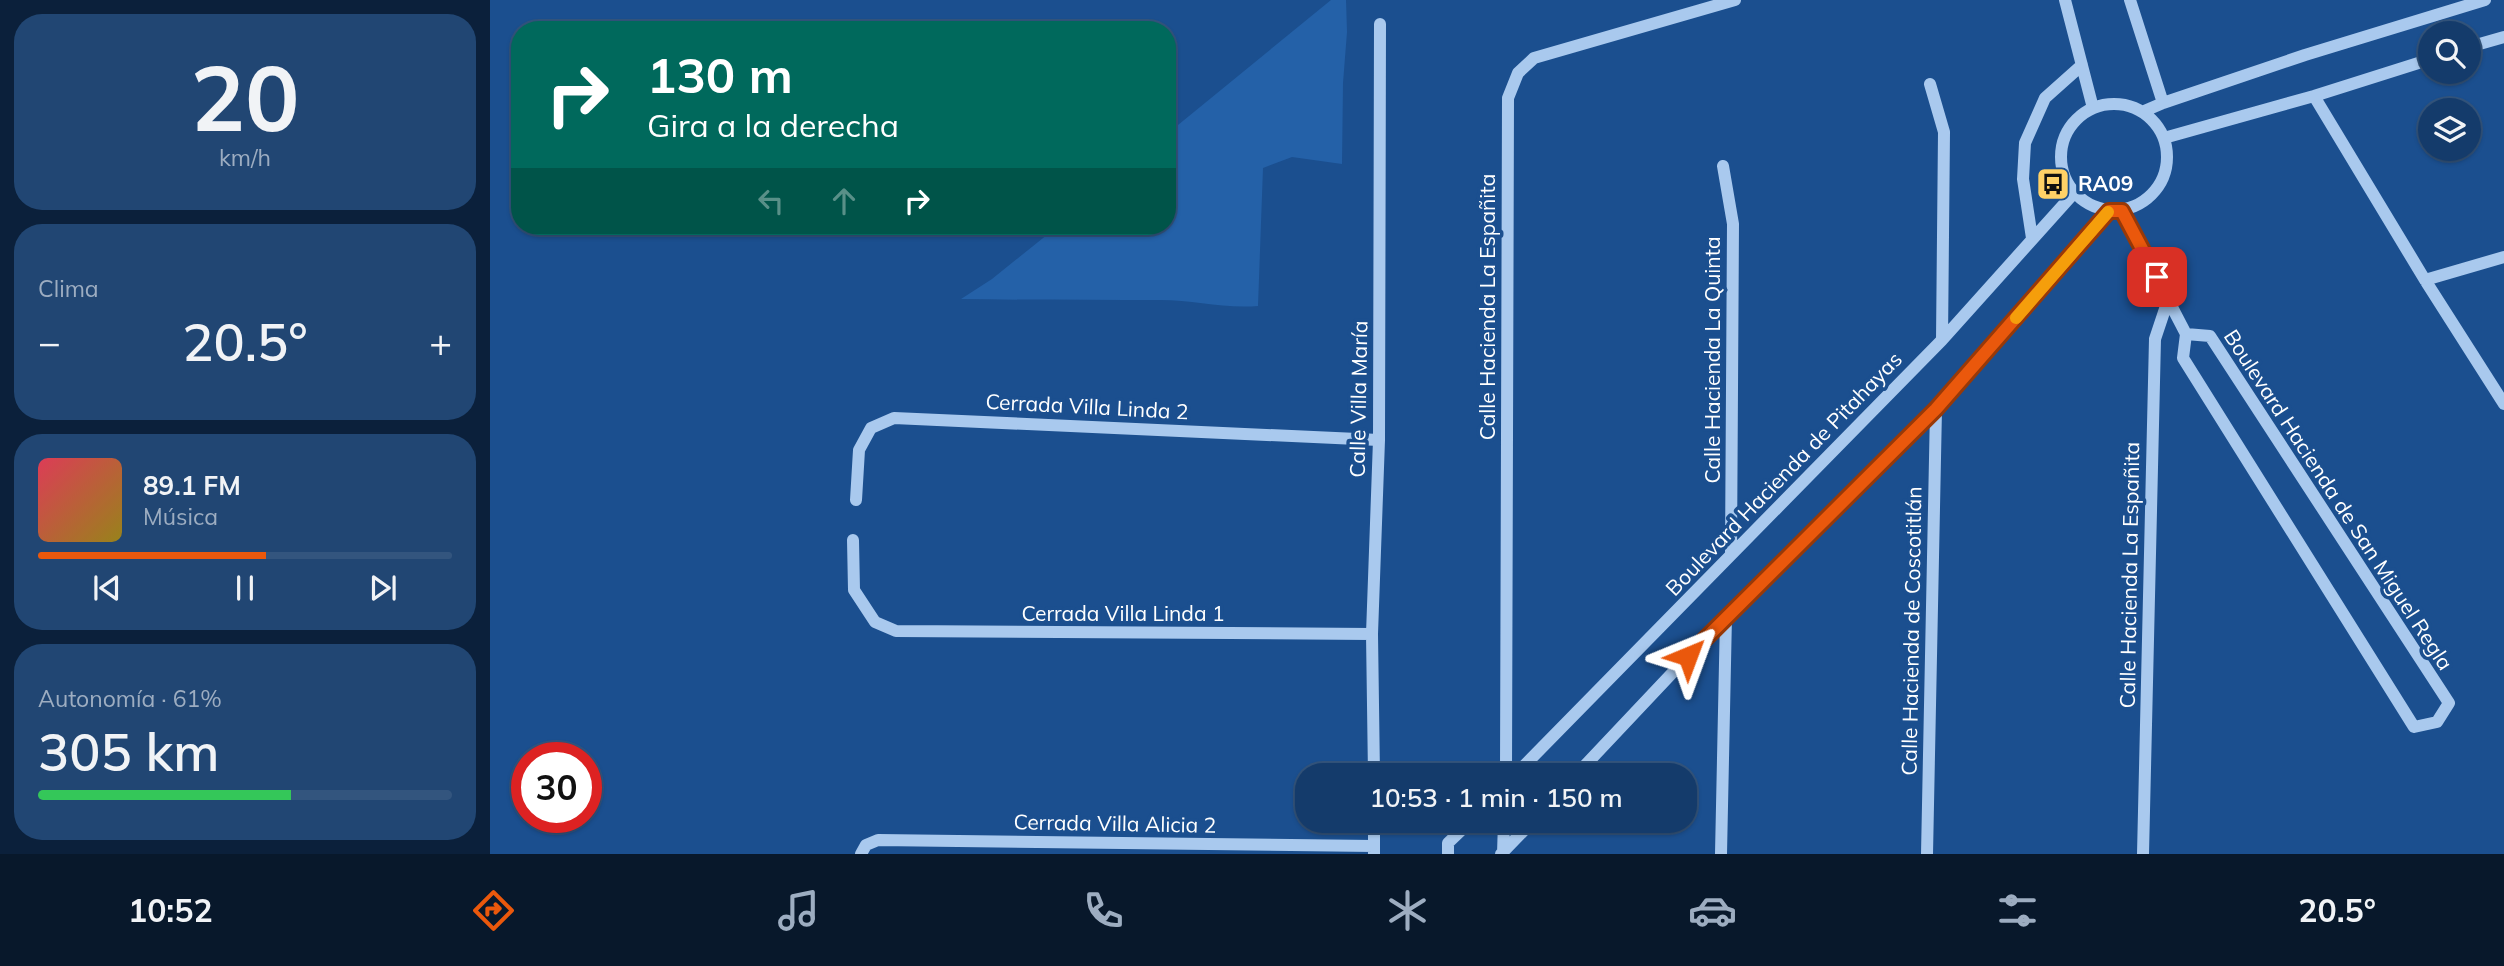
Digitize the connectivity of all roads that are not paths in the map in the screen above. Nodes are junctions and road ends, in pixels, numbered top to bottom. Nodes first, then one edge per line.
1 (1735, 0) edge
2 (2065, 0) edge
3 (2130, 0) edge
4 (2485, 0) edge
5 (1380, 24) dead end
6 (2504, 37) edge
7 (2481, 44) edge
8 (2418, 64) edge
9 (2082, 65) junction
10 (1930, 84) dead end
11 (2314, 96) junction
12 (2163, 103) junction
13 (2093, 108) junction
14 (2142, 112) junction
15 (2164, 138) junction
16 (1723, 166) dead end
17 (2074, 193) junction
18 (2116, 211) junction
19 (2032, 238) junction
20 (2504, 257) edge
21 (2425, 280) junction
22 (2168, 300) junction
23 (2186, 334) junction
24 (1942, 340) junction
25 (2504, 404) edge
26 (1936, 409) junction
27 (1378, 440) junction
28 (856, 500) dead end
29 (853, 540) dead end
30 (1731, 554) junction
31 (1726, 616) junction
32 (1372, 634) junction
33 (1374, 763) edge
34 (1506, 763) edge
35 (1528, 763) edge
36 (1587, 763) edge
37 (1458, 833) edge
38 (1503, 833) edge
39 (1521, 833) edge
40 (1374, 850) edge
41 (1502, 853) edge
42 (860, 854) edge
43 (1448, 854) edge
44 (1721, 854) edge
45 (1927, 854) edge
46 (2143, 854) edge

1 - 34 street, Calle Hacienda La Españita
2 - 9 street
3 - 12 street
4 - 12 street
5 - 27 street, Calle Villa María
6 - 7 street
8 - 11 street
9 - 13 street
9 - 19 street
10 - 24 street
11 - 15 street
11 - 21 street
12 - 14 street
13 - 14 street
13 - 17 street
14 - 15 street
15 - 18 street
16 - 30 street, Calle Hacienda La Quinta
17 - 18 street
17 - 19 street, Boulevard Hacienda de Pitahayas
18 - 22 street
18 - 26 street
19 - 24 street, Boulevard Hacienda de Pitahayas
20 - 21 street
21 - 25 street
22 - 23 street
22 - 46 street, Calle Hacienda La Españita
23 - 23 street, Boulevard Hacienda de San Miguel Regla
24 - 30 street, Boulevard Hacienda de Pitahayas
26 - 31 street
26 - 45 street, Calle Hacienda de Coscotitlán
27 - 28 street, Cerrada Villa Linda 2
27 - 32 street, Calle Villa María
29 - 32 street, Cerrada Villa Linda 1
30 - 35 street, Boulevard Hacienda de Pitahayas
31 - 36 street
31 - 44 street
32 - 33 street, Calle Villa María
37 - 43 street
38 - 41 street
39 - 41 street
40 - 42 street, Cerrada Villa Alicia 2

